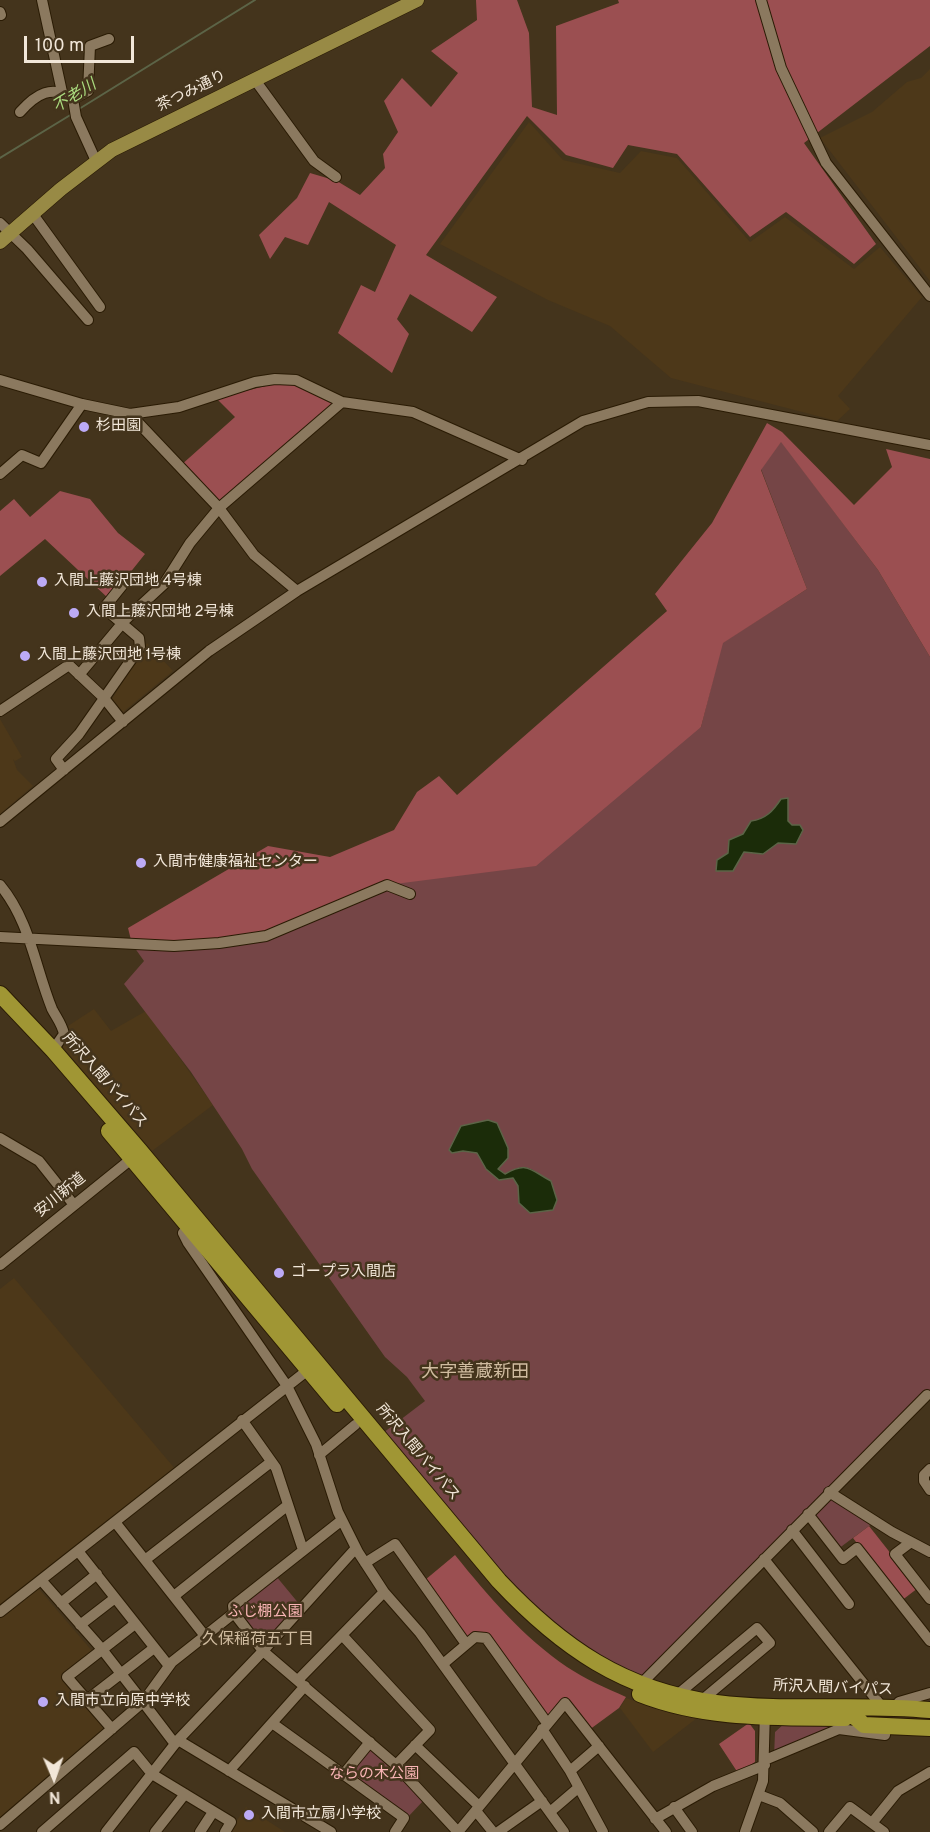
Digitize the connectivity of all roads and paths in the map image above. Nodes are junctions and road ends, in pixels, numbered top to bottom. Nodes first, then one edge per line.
1 (42, 0) edge
2 (417, 0) edge
3 (761, 0) edge
4 (109, 39) dead end
5 (255, 80) junction
6 (62, 92) junction
7 (74, 109) junction
8 (20, 112) dead end
9 (96, 161) junction
10 (336, 177) dead end
11 (32, 213) junction
12 (3, 233) edge
13 (930, 296) edge
14 (100, 307) dead end
15 (88, 320) dead end
16 (0, 380) edge
17 (342, 402) junction
18 (82, 404) junction
19 (130, 414) junction
20 (930, 445) edge
21 (522, 460) junction
22 (0, 474) edge
23 (219, 508) junction
24 (129, 577) dead end
25 (297, 591) junction
26 (122, 623) junction
27 (79, 675) junction
28 (104, 698) junction
29 (0, 711) edge
30 (123, 722) junction
31 (64, 770) junction
32 (0, 822) edge
33 (0, 885) edge
34 (410, 894) dead end
35 (0, 937) edge
36 (30, 938) junction
37 (0, 994) edge
38 (0, 1010) edge
39 (53, 1050) junction
40 (0, 1138) edge
41 (136, 1155) junction
42 (74, 1204) junction
43 (188, 1227) junction
44 (0, 1265) edge
45 (313, 1366) junction
46 (287, 1386) junction
47 (927, 1395) dead end
48 (242, 1420) junction
49 (355, 1425) junction
50 (319, 1455) junction
51 (271, 1462) junction
52 (930, 1469) edge
53 (930, 1490) edge
54 (829, 1492) junction
55 (288, 1505) junction
56 (808, 1514) junction
57 (342, 1520) junction
58 (115, 1522) junction
59 (792, 1530) junction
60 (911, 1542) junction
61 (356, 1548) junction
62 (303, 1550) junction
63 (78, 1551) junction
64 (930, 1552) edge
65 (764, 1559) junction
66 (145, 1560) junction
67 (364, 1563) junction
68 (97, 1574) junction
69 (40, 1580) junction
70 (384, 1592) junction
71 (174, 1596) junction
72 (115, 1598) junction
73 (930, 1599) edge
74 (61, 1603) junction
75 (849, 1605) dead end
76 (0, 1612) edge
77 (234, 1612) junction
78 (135, 1624) junction
79 (80, 1625) junction
80 (342, 1635) junction
81 (205, 1636) junction
82 (930, 1641) edge
83 (466, 1644) junction
84 (100, 1648) junction
85 (154, 1648) junction
86 (263, 1651) junction
87 (443, 1664) junction
88 (168, 1666) junction
89 (120, 1673) junction
90 (302, 1683) junction
91 (642, 1683) junction
92 (930, 1693) edge
93 (677, 1695) junction
94 (87, 1700) junction
95 (702, 1700) junction
96 (143, 1702) junction
97 (899, 1702) junction
98 (930, 1702) edge
99 (881, 1705) junction
100 (930, 1710) edge
101 (765, 1711) junction
102 (856, 1718) junction
103 (930, 1720) edge
104 (272, 1723) junction
105 (544, 1726) junction
106 (886, 1726) junction
107 (930, 1728) edge
108 (112, 1729) junction
109 (177, 1742) junction
110 (370, 1742) junction
111 (415, 1745) junction
112 (599, 1746) junction
113 (514, 1762) junction
114 (765, 1763) junction
115 (396, 1765) junction
116 (229, 1771) junction
117 (570, 1771) junction
118 (930, 1772) edge
119 (152, 1774) junction
120 (343, 1775) junction
121 (578, 1788) junction
122 (185, 1794) junction
123 (759, 1795) junction
124 (542, 1801) junction
125 (674, 1807) junction
126 (477, 1808) junction
127 (213, 1812) junction
128 (550, 1812) junction
129 (656, 1819) junction
130 (872, 1823) junction
131 (0, 1825) edge
132 (42, 1832) edge
133 (106, 1832) edge
134 (154, 1832) edge
135 (200, 1832) edge
136 (225, 1832) edge
137 (331, 1832) edge
138 (395, 1832) edge
139 (458, 1832) edge
140 (493, 1832) edge
141 (498, 1832) edge
142 (564, 1832) edge
143 (603, 1832) edge
144 (666, 1832) edge
145 (692, 1832) edge
146 (745, 1832) edge
147 (813, 1832) edge
148 (829, 1832) edge
149 (884, 1832) edge

1 - 6 street
2 - 5 main road, 茶つみ通り
3 - 13 street
4 - 7 street
5 - 9 main road, 茶つみ通り
5 - 10 street
6 - 7 street
6 - 8 street
7 - 9 street
9 - 11 main road, 茶つみ通り
11 - 12 main road, 茶つみ通り
11 - 14 street
12 - 15 street
16 - 18 street
17 - 19 street
17 - 21 street
17 - 23 street
18 - 19 street
18 - 22 street
19 - 23 street
20 - 21 street
21 - 25 street
23 - 25 street
23 - 26 street
24 - 26 street
25 - 30 street
26 - 27 street
26 - 28 street
27 - 28 street
27 - 29 street
28 - 30 street
28 - 31 street
30 - 31 street
31 - 32 street
33 - 36 street
34 - 36 street
35 - 36 street
36 - 39 street
37 - 39 highway, 所沢入間バイパス
38 - 41 highway, 所沢入間バイパス
39 - 41 highway, 所沢入間バイパス
40 - 42 street
41 - 42 street, 安川新道
41 - 43 highway, 所沢入間バイパス
41 - 45 highway, 所沢入間バイパス
42 - 44 street, 安川新道
43 - 45 highway, 所沢入間バイパス
43 - 46 street
45 - 46 street
45 - 49 highway, 所沢入間バイパス
45 - 91 highway, 所沢入間バイパス
46 - 48 street
46 - 50 street
47 - 54 street
48 - 51 street
48 - 58 street
49 - 50 street
49 - 101 highway, 所沢入間バイパス
50 - 57 street
51 - 55 street
51 - 66 street
52 - 53 street
54 - 56 street
54 - 60 street
55 - 62 street
55 - 71 street
56 - 59 street
56 - 82 street
57 - 61 street
57 - 62 street
58 - 63 street
58 - 66 street
59 - 65 street
59 - 75 street
60 - 64 street
60 - 73 street
61 - 67 street
61 - 86 street
62 - 77 street
63 - 68 street
63 - 69 street
65 - 91 street
65 - 99 street
66 - 71 street
67 - 70 street
67 - 83 street
68 - 72 street
68 - 74 street
69 - 74 street
69 - 76 street
70 - 80 street
70 - 87 street
71 - 81 street
72 - 78 street
72 - 79 street
74 - 79 street
77 - 81 street
77 - 86 street
78 - 84 street
78 - 85 street
79 - 84 street
80 - 90 street
80 - 111 street
81 - 88 street
83 - 87 street
83 - 105 street
84 - 89 street
84 - 94 street
85 - 88 street
85 - 89 street
86 - 90 street
86 - 109 street
87 - 113 street
88 - 96 street
89 - 94 street
89 - 96 street
90 - 104 street
90 - 110 street
91 - 93 highway, 所沢入間バイパス
92 - 97 street
93 - 95 highway, 所沢入間バイパス
93 - 95 street
94 - 108 street
95 - 101 highway, 所沢入間バイパス
96 - 108 street
96 - 109 street
97 - 98 highway
97 - 99 highway
99 - 100 highway, 所沢入間バイパス
99 - 101 highway, 所沢入間バイパス
101 - 102 highway, 所沢入間バイパス
101 - 114 street
102 - 103 highway, 所沢入間バイパス
102 - 106 highway
104 - 116 street
104 - 120 street
105 - 112 street
105 - 113 street
105 - 117 street
106 - 107 highway
106 - 114 street
108 - 131 street
109 - 116 street
109 - 119 street
110 - 115 street
110 - 120 street
111 - 115 street
111 - 126 street
112 - 117 street
112 - 129 street
113 - 124 street
113 - 126 street
114 - 123 street
114 - 125 street
115 - 139 street
116 - 137 street
117 - 121 street
118 - 130 street
119 - 122 street
119 - 132 street
119 - 133 street
120 - 138 street
121 - 128 street
121 - 143 street
122 - 127 street
122 - 134 street
123 - 146 street
123 - 147 street
124 - 128 street
124 - 141 street
125 - 129 street
125 - 145 street
126 - 139 street
126 - 140 street
127 - 135 street
127 - 136 street
128 - 142 street
129 - 144 street
130 - 148 street
130 - 149 street

